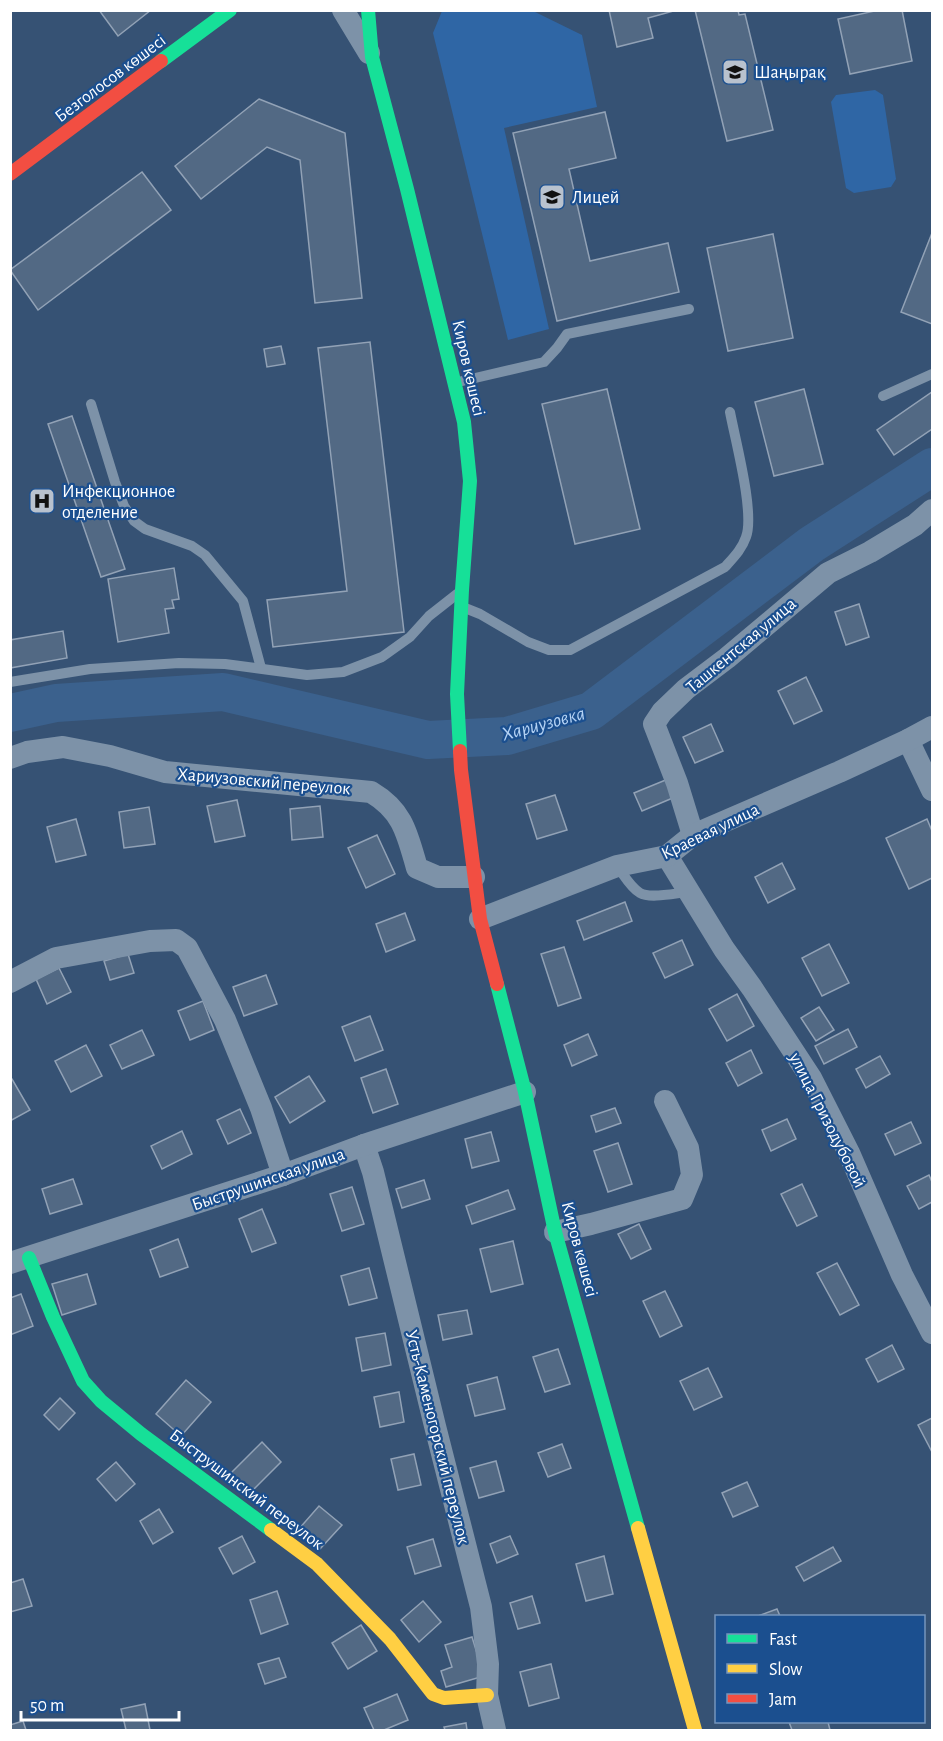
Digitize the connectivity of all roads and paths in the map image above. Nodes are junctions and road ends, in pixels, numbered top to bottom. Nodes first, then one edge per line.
1 (230, 10) edge
2 (343, 10) edge
3 (368, 10) edge
4 (372, 57) junction
5 (10, 174) edge
6 (689, 309) dead end
7 (933, 374) edge
8 (454, 383) junction
9 (883, 396) dead end
10 (91, 404) dead end
11 (730, 412) dead end
12 (933, 510) edge
13 (462, 590) junction
14 (461, 607) junction
15 (261, 668) junction
16 (10, 682) edge
17 (933, 727) edge
18 (908, 740) junction
19 (10, 758) edge
20 (933, 790) edge
21 (693, 835) junction
22 (666, 856) junction
23 (617, 866) junction
24 (474, 877) junction
25 (689, 892) junction
26 (480, 920) junction
27 (10, 982) edge
28 (525, 1092) junction
29 (665, 1101) dead end
30 (364, 1145) junction
31 (283, 1175) junction
32 (555, 1232) junction
33 (20, 1261) edge
34 (933, 1333) edge
35 (487, 1695) junction
36 (495, 1731) edge
37 (694, 1731) edge

1 - 5 street, Безголосов көшесі
2 - 4 street
3 - 4 street, Киров көшесі
4 - 8 street, Киров көшесі
6 - 8 lane
7 - 9 lane
8 - 13 street, Киров көшесі
10 - 15 lane
11 - 14 lane
12 - 21 street, Ташкентская улица
13 - 14 street, Киров көшесі
13 - 15 lane
14 - 24 street, Киров көшесі
15 - 16 lane
17 - 18 street, Краевая улица
18 - 20 street
18 - 21 street, Краевая улица
19 - 24 street, Хариузовский переулок
21 - 22 street, Краевая улица
22 - 23 street, Краевая улица
22 - 25 street, улица Гризодубовой
23 - 25 lane
23 - 26 street, Краевая улица
24 - 26 street, Киров көшесі
25 - 34 street, улица Гризодубовой
26 - 28 street, Киров көшесі
27 - 31 street
28 - 30 street, Быструшинская улица
28 - 32 street, Киров көшесі
29 - 32 street
30 - 31 street, Быструшинская улица
30 - 35 street, Усть-Каменогорский переулок
31 - 33 street, Быструшинская улица
32 - 37 street, Киров көшесі
33 - 35 street, Быструшинский переулок
35 - 36 street, Усть-Каменогорский переулок

